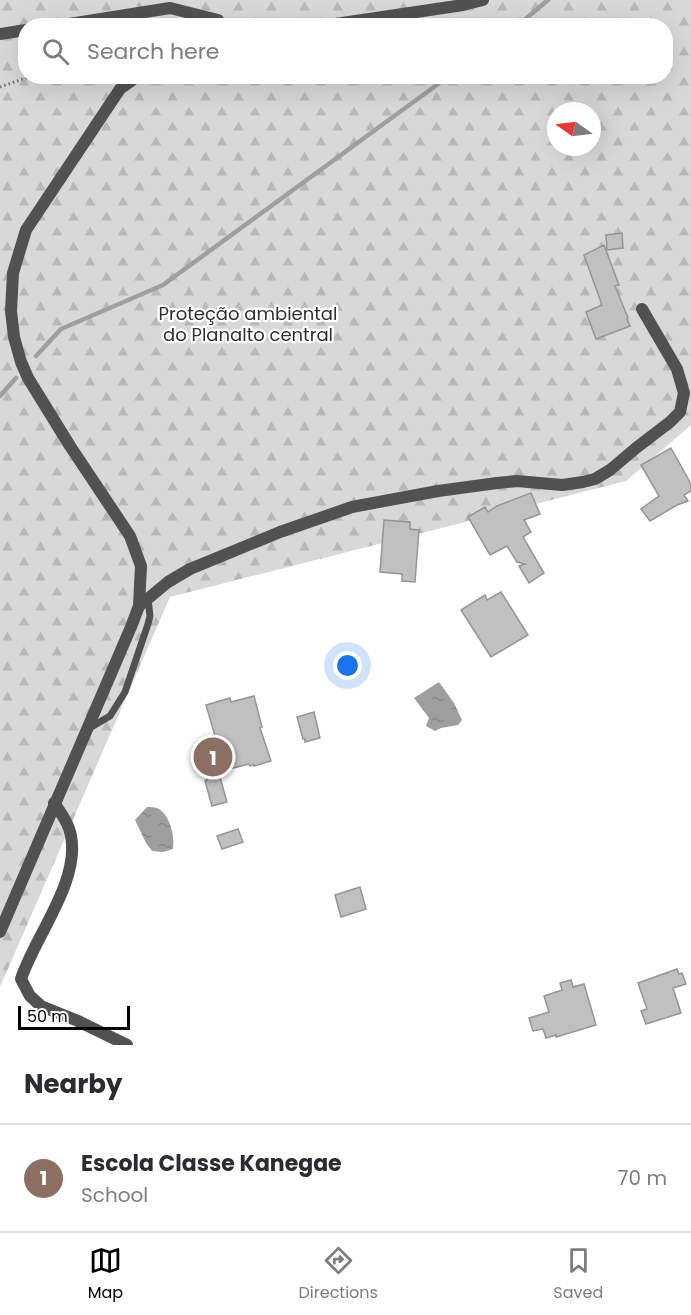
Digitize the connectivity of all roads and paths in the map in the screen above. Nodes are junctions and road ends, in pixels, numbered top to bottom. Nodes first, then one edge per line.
1 (483, 0) edge
2 (107, 18) edge
3 (210, 18) edge
4 (376, 18) edge
5 (18, 31) edge
6 (0, 34) edge
7 (18, 81) edge
8 (127, 84) edge
9 (0, 87) edge
10 (642, 309) dead end
11 (143, 602) junction
12 (86, 730) junction
13 (54, 803) junction
14 (0, 932) edge
15 (127, 1045) edge

1 - 4 street
2 - 3 street
5 - 6 street
7 - 9 path
8 - 11 street
10 - 11 street
11 - 12 street
11 - 12 lane
12 - 13 street
13 - 14 street
13 - 15 street

